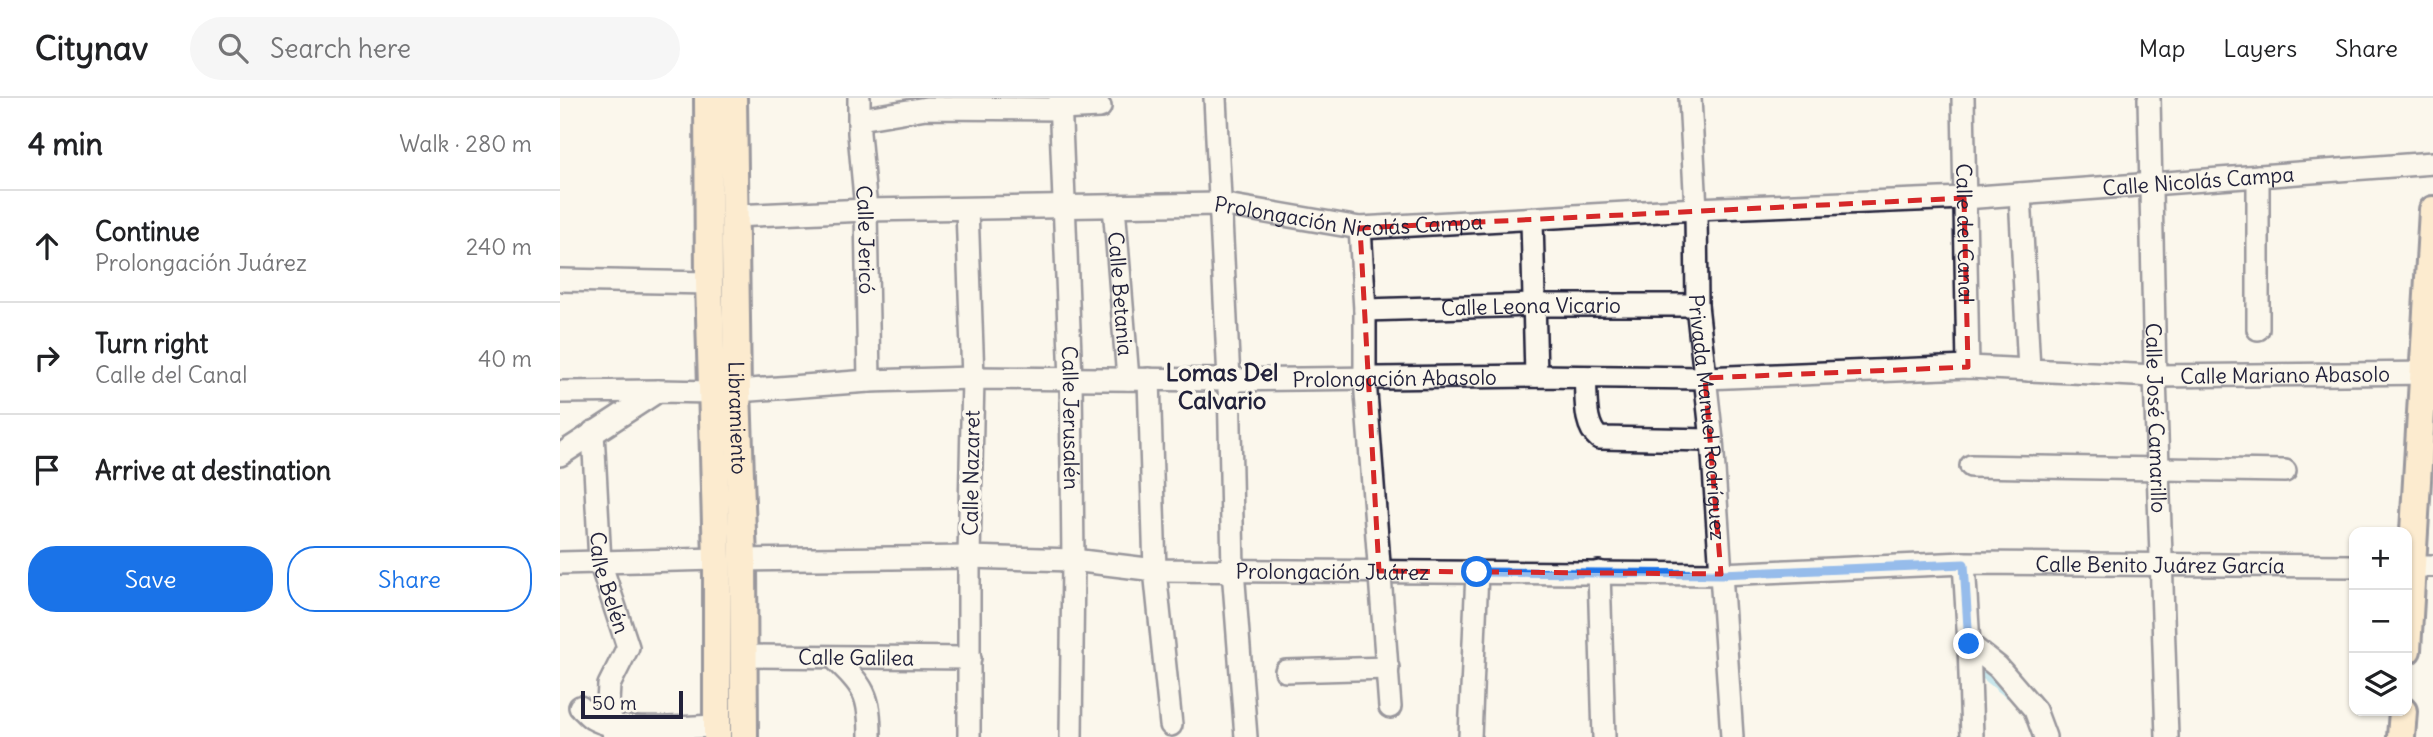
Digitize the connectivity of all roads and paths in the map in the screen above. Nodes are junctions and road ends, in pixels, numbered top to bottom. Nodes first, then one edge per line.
1 (708, 98) edge
2 (733, 98) edge
3 (1215, 98) edge
4 (1690, 98) edge
5 (1963, 98) edge
6 (2149, 98) edge
7 (1060, 104) edge
8 (1100, 107) dead end
9 (859, 108) edge
10 (2433, 163) edge
11 (2258, 176) junction
12 (2151, 183) junction
13 (2020, 194) junction
14 (1964, 198) junction
15 (1220, 204) junction
16 (1114, 206) junction
17 (1066, 207) junction
18 (967, 209) junction
19 (1696, 209) junction
20 (866, 210) junction
21 (2433, 210) edge
22 (734, 216) junction
23 (1532, 220) junction
24 (1360, 228) junction
25 (560, 280) edge
26 (709, 283) junction
27 (1534, 305) junction
28 (1697, 305) junction
29 (1365, 310) junction
30 (2258, 328) dead end
31 (1968, 367) junction
32 (2029, 370) junction
33 (2429, 373) edge
34 (1536, 376) junction
35 (2155, 376) junction
36 (1585, 377) junction
37 (973, 378) junction
38 (1705, 378) junction
39 (1128, 379) junction
40 (1149, 379) junction
41 (1071, 380) junction
42 (1229, 380) junction
43 (1365, 380) junction
44 (869, 381) junction
45 (658, 391) junction
46 (725, 391) junction
47 (560, 392) edge
48 (593, 432) junction
49 (1712, 440) junction
50 (560, 455) edge
51 (1971, 466) dead end
52 (2159, 470) junction
53 (2285, 471) dead end
54 (969, 557) junction
55 (730, 560) junction
56 (1073, 560) junction
57 (600, 562) junction
58 (560, 563) edge
59 (2163, 563) junction
60 (1964, 564) junction
61 (2349, 566) edge
62 (2417, 566) edge
63 (1155, 570) junction
64 (1233, 570) junction
65 (1379, 571) junction
66 (1477, 572) junction
67 (1599, 572) junction
68 (1721, 574) junction
69 (2412, 608) edge
70 (1969, 644) junction
71 (742, 656) junction
72 (834, 658) junction
73 (971, 658) junction
74 (1388, 668) junction
75 (1286, 671) dead end
76 (609, 685) junction
77 (1390, 707) dead end
78 (2403, 716) edge
79 (1171, 725) dead end
80 (613, 731) edge
81 (717, 732) edge
82 (744, 737) edge
83 (870, 737) edge
84 (969, 737) edge
85 (1071, 737) edge
86 (1246, 737) edge
87 (1470, 737) edge
88 (1604, 737) edge
89 (1732, 737) edge
90 (1972, 737) edge
91 (2045, 737) edge
92 (2167, 737) edge
93 (2401, 737) edge

1 - 26 main road, Libramiento
2 - 22 main road, Libramiento
3 - 15 street
4 - 19 street, Privada Manuel Rodríguez
5 - 14 street, Calle del Canal
6 - 12 street, Calle José Camarillo
7 - 8 street
7 - 9 street
7 - 17 street, Calle Jerusalén
9 - 20 street, Calle Jericó
10 - 11 street, Calle Nicolás Campa
11 - 12 street, Calle Nicolás Campa
11 - 30 street
12 - 13 street, Calle Nicolás Campa
12 - 35 street, Calle José Camarillo
13 - 14 street, Calle Nicolás Campa
13 - 32 street
14 - 19 street, Prolongación Nicolás Campa
14 - 31 street, Calle del Canal
15 - 16 street, Prolongación Nicolás Campa
15 - 24 street, Prolongación Nicolás Campa
15 - 42 street
16 - 17 street, Prolongación Nicolás Campa
16 - 39 street, Calle Betania
17 - 18 street, Prolongación Nicolás Campa
17 - 41 street, Calle Jerusalén
18 - 20 street, Prolongación Nicolás Campa
18 - 37 street, Calle Nazaret
19 - 23 street, Prolongación Nicolás Campa
19 - 28 street, Privada Manuel Rodríguez
20 - 22 street, Prolongación Nicolás Campa
20 - 44 street, Calle Jericó
21 - 33 main road
22 - 46 main road, Libramiento
23 - 24 street, Prolongación Nicolás Campa
23 - 27 street
24 - 29 street
25 - 26 street
26 - 46 main road, Libramiento
27 - 28 street, Calle Leona Vicario
27 - 29 street, Calle Leona Vicario
27 - 34 street
28 - 38 street, Privada Manuel Rodríguez
29 - 43 street
31 - 32 street, Calle Mariano Abasolo
31 - 38 street, Prolongación Abasolo
32 - 35 street, Calle Mariano Abasolo
33 - 35 street, Calle Mariano Abasolo
33 - 62 main road
34 - 36 street, Prolongación Abasolo
34 - 43 street, Prolongación Abasolo
35 - 52 street, Calle José Camarillo
36 - 38 street, Prolongación Abasolo
36 - 49 street
37 - 41 street, Prolongación Abasolo
37 - 44 street, Prolongación Abasolo
37 - 54 street, Calle Nazaret
38 - 49 street, Privada Manuel Rodríguez
39 - 40 street, Prolongación Abasolo
39 - 41 street, Prolongación Abasolo
40 - 42 street, Prolongación Abasolo
40 - 63 street
41 - 56 street, Calle Jerusalén
42 - 43 street, Prolongación Abasolo
42 - 64 street
43 - 65 street
44 - 46 street, Prolongación Abasolo
45 - 46 street, Prolongación Abasolo
45 - 47 street, Prolongación Abasolo
45 - 48 street
46 - 55 main road, Libramiento
48 - 50 street
48 - 57 street, Calle Belén
49 - 68 street, Privada Manuel Rodríguez
51 - 52 street
52 - 53 street
52 - 59 street, Calle José Camarillo
54 - 55 street, Prolongación Juárez
54 - 56 street, Prolongación Juárez
54 - 73 street, Calle Nazaret
55 - 57 street, Prolongación Juárez
55 - 71 main road, Libramiento
55 - 81 main road, Libramiento
56 - 63 street, Prolongación Juárez
56 - 85 street, Calle Jerusalén
57 - 58 street, Prolongación Juárez
57 - 76 street, Calle Belén
59 - 60 street, Calle Benito Juárez García
59 - 61 street, Calle Benito Juárez García
59 - 92 street, Calle José Camarillo
60 - 68 street, Prolongación Juárez
60 - 70 street
62 - 69 main road
63 - 64 street, Prolongación Juárez
63 - 79 street
64 - 65 street, Prolongación Juárez
64 - 86 street
65 - 66 street, Prolongación Juárez
65 - 74 street
66 - 67 street, Prolongación Juárez
66 - 87 street
67 - 68 street, Prolongación Juárez
67 - 88 street
68 - 89 street, Privada Manuel Rodríguez
70 - 90 street
70 - 91 street
71 - 72 street, Calle Galilea
71 - 82 main road, Libramiento
72 - 73 street, Calle Galilea
72 - 83 street
73 - 84 street, Calle Nazaret
74 - 75 street
74 - 77 street
76 - 80 street
76 - 80 street
78 - 93 main road
80 - 81 street

